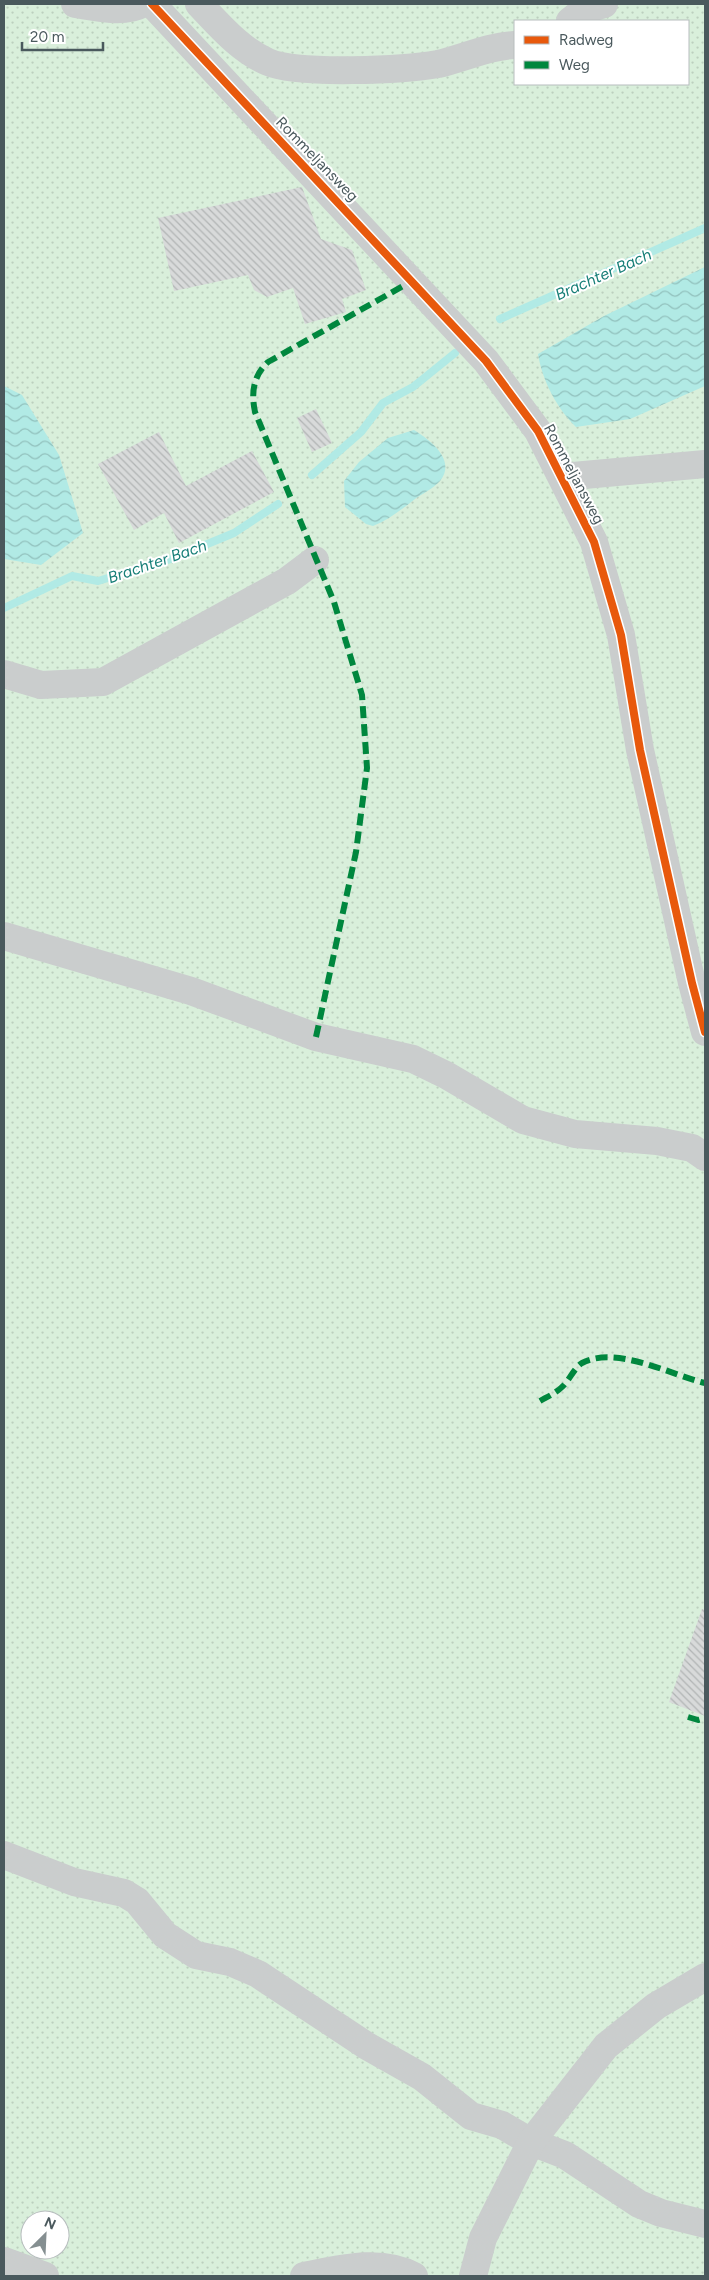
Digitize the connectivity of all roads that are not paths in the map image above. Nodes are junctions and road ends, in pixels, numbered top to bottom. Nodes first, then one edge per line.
1 (75, 4) edge
2 (142, 4) edge
3 (152, 4) edge
4 (199, 4) edge
5 (604, 4) edge
6 (571, 20) edge
7 (514, 45) edge
8 (705, 464) edge
9 (562, 478) junction
10 (315, 560) dead end
11 (4, 674) edge
12 (4, 936) edge
13 (705, 1032) edge
14 (705, 1157) edge
15 (4, 1855) edge
16 (705, 1977) edge
17 (531, 2142) junction
18 (705, 2224) edge
19 (4, 2261) edge
20 (45, 2276) edge
21 (304, 2276) edge
22 (414, 2276) edge
23 (473, 2276) edge

1 - 2 street
3 - 9 street, Rommeljansweg
4 - 7 street
5 - 6 street
8 - 9 street, Rommeljansweg
9 - 13 street, Rommeljansweg
10 - 11 street
12 - 14 street
15 - 17 street
16 - 17 street
17 - 18 street
17 - 23 street
19 - 20 street
21 - 22 street

